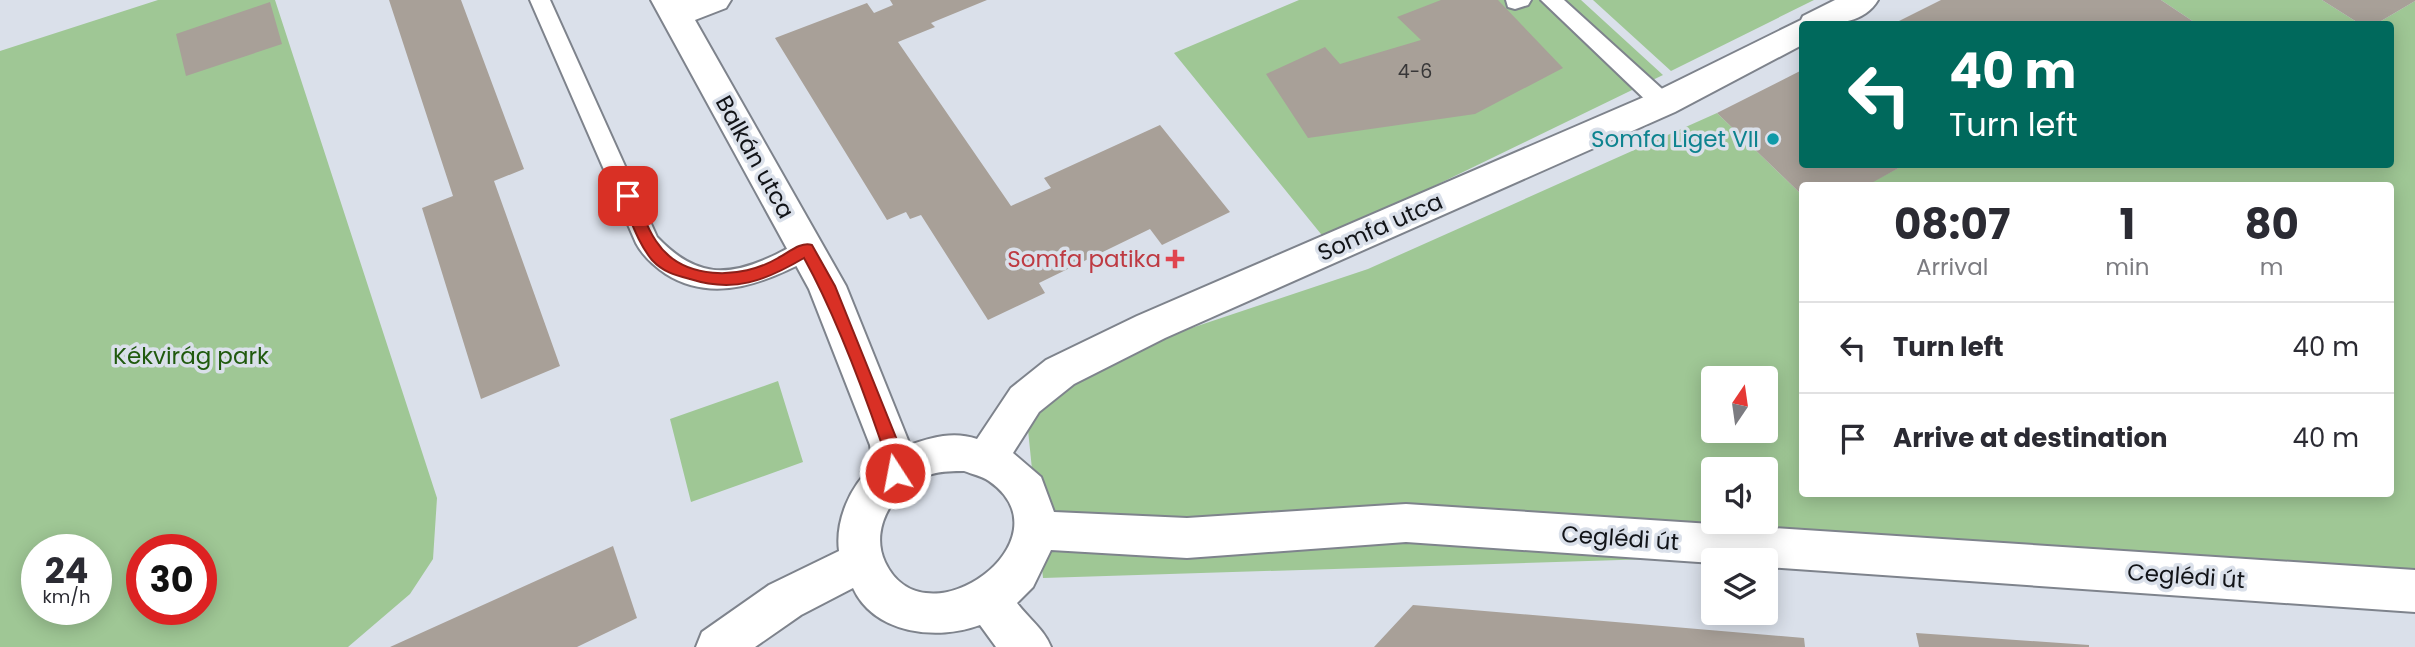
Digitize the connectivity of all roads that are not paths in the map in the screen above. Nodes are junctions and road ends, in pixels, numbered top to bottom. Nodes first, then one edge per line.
1 (540, 0) edge
2 (715, 0) edge
3 (1551, 0) edge
4 (1862, 0) edge
5 (671, 8) edge
6 (1821, 21) edge
7 (1799, 33) edge
8 (1663, 103) junction
9 (807, 249) junction
10 (987, 458) junction
11 (895, 473) junction
12 (1035, 530) junction
13 (861, 562) junction
14 (2415, 591) edge
15 (987, 599) junction
16 (718, 647) edge
17 (1030, 647) edge

1 - 9 lane
2 - 5 street
3 - 8 lane
4 - 6 street
5 - 9 street, Balkán utca
7 - 8 street, Somfa utca
8 - 10 street, Somfa utca
9 - 11 street, Balkán utca
10 - 11 street
10 - 12 street
11 - 13 street
12 - 14 street, Ceglédi út
12 - 15 street
13 - 15 street
13 - 16 street
15 - 17 street

